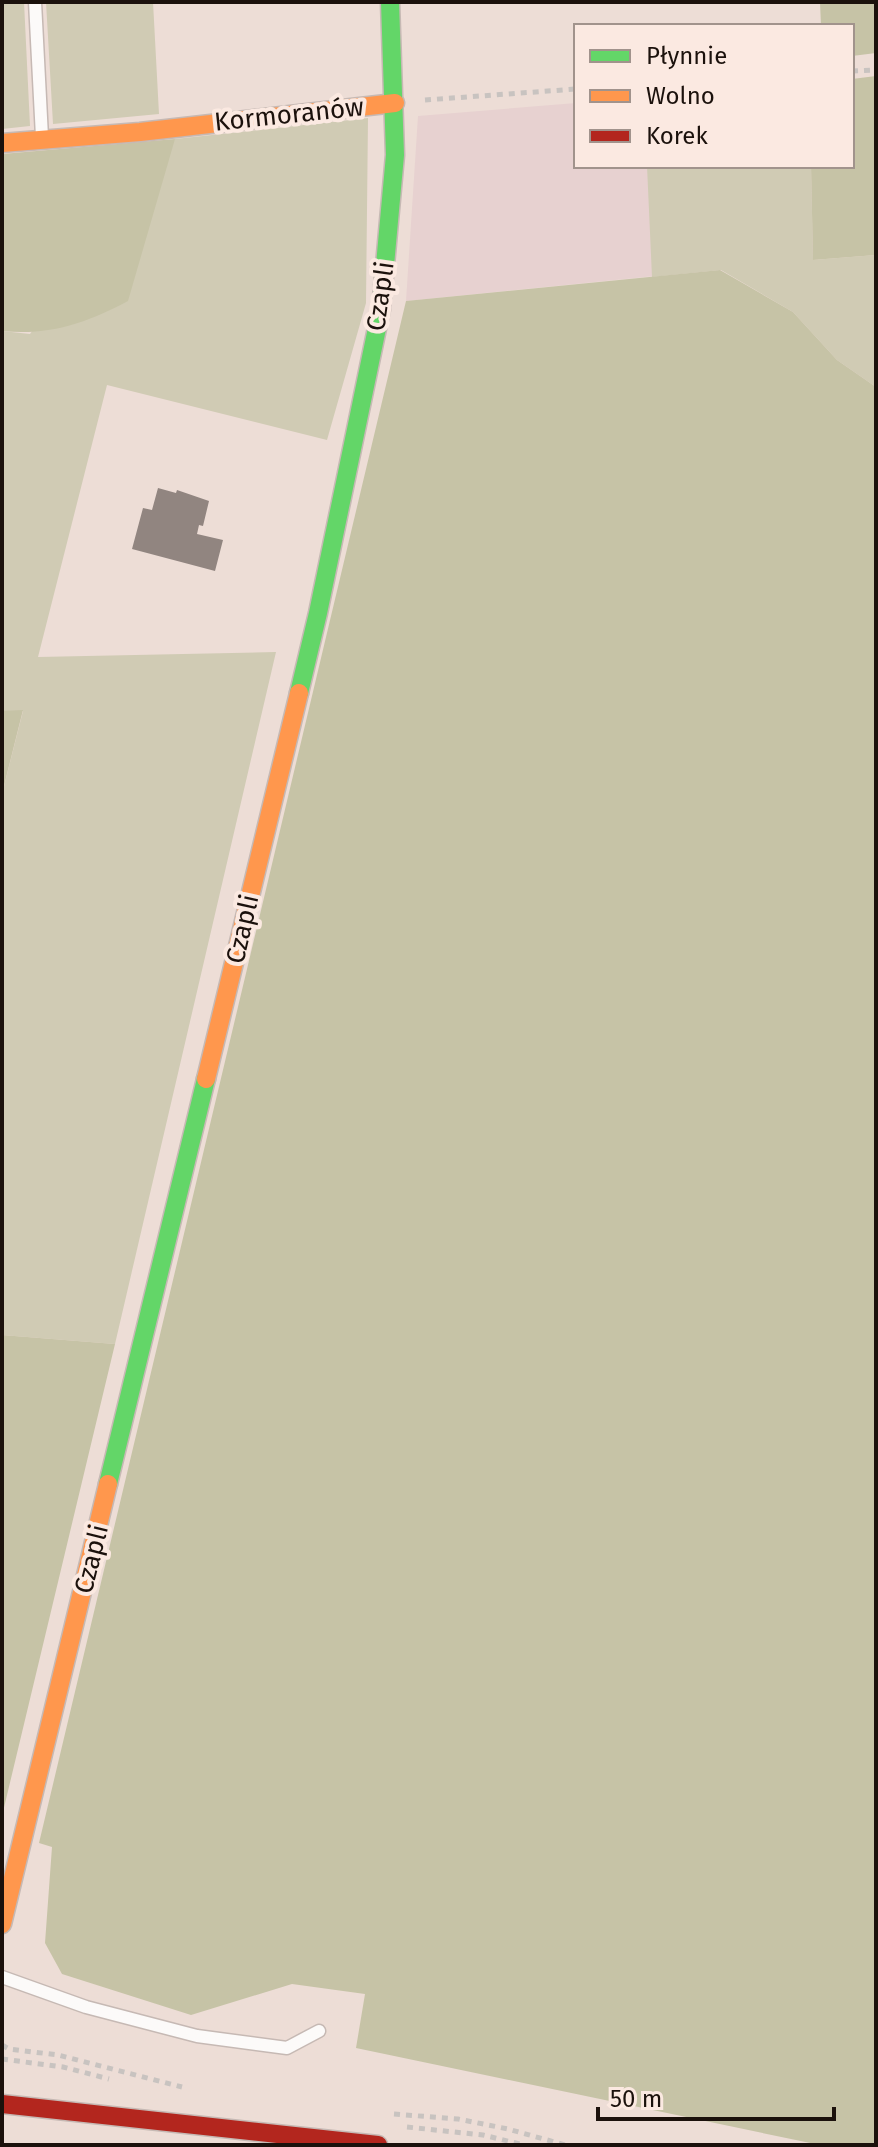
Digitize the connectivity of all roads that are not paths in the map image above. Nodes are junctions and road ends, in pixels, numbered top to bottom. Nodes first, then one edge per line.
1 (35, 2) edge
2 (390, 2) edge
3 (395, 103) junction
4 (42, 140) junction
5 (2, 143) edge
6 (2, 1924) edge
7 (2, 1977) edge
8 (319, 2031) dead end
9 (2, 2104) edge
10 (378, 2145) edge

1 - 4 lane
2 - 3 street, Czapli
3 - 4 street, Kormoranów
3 - 6 street, Czapli
4 - 5 street, Kormoranów
7 - 8 lane
9 - 10 street

